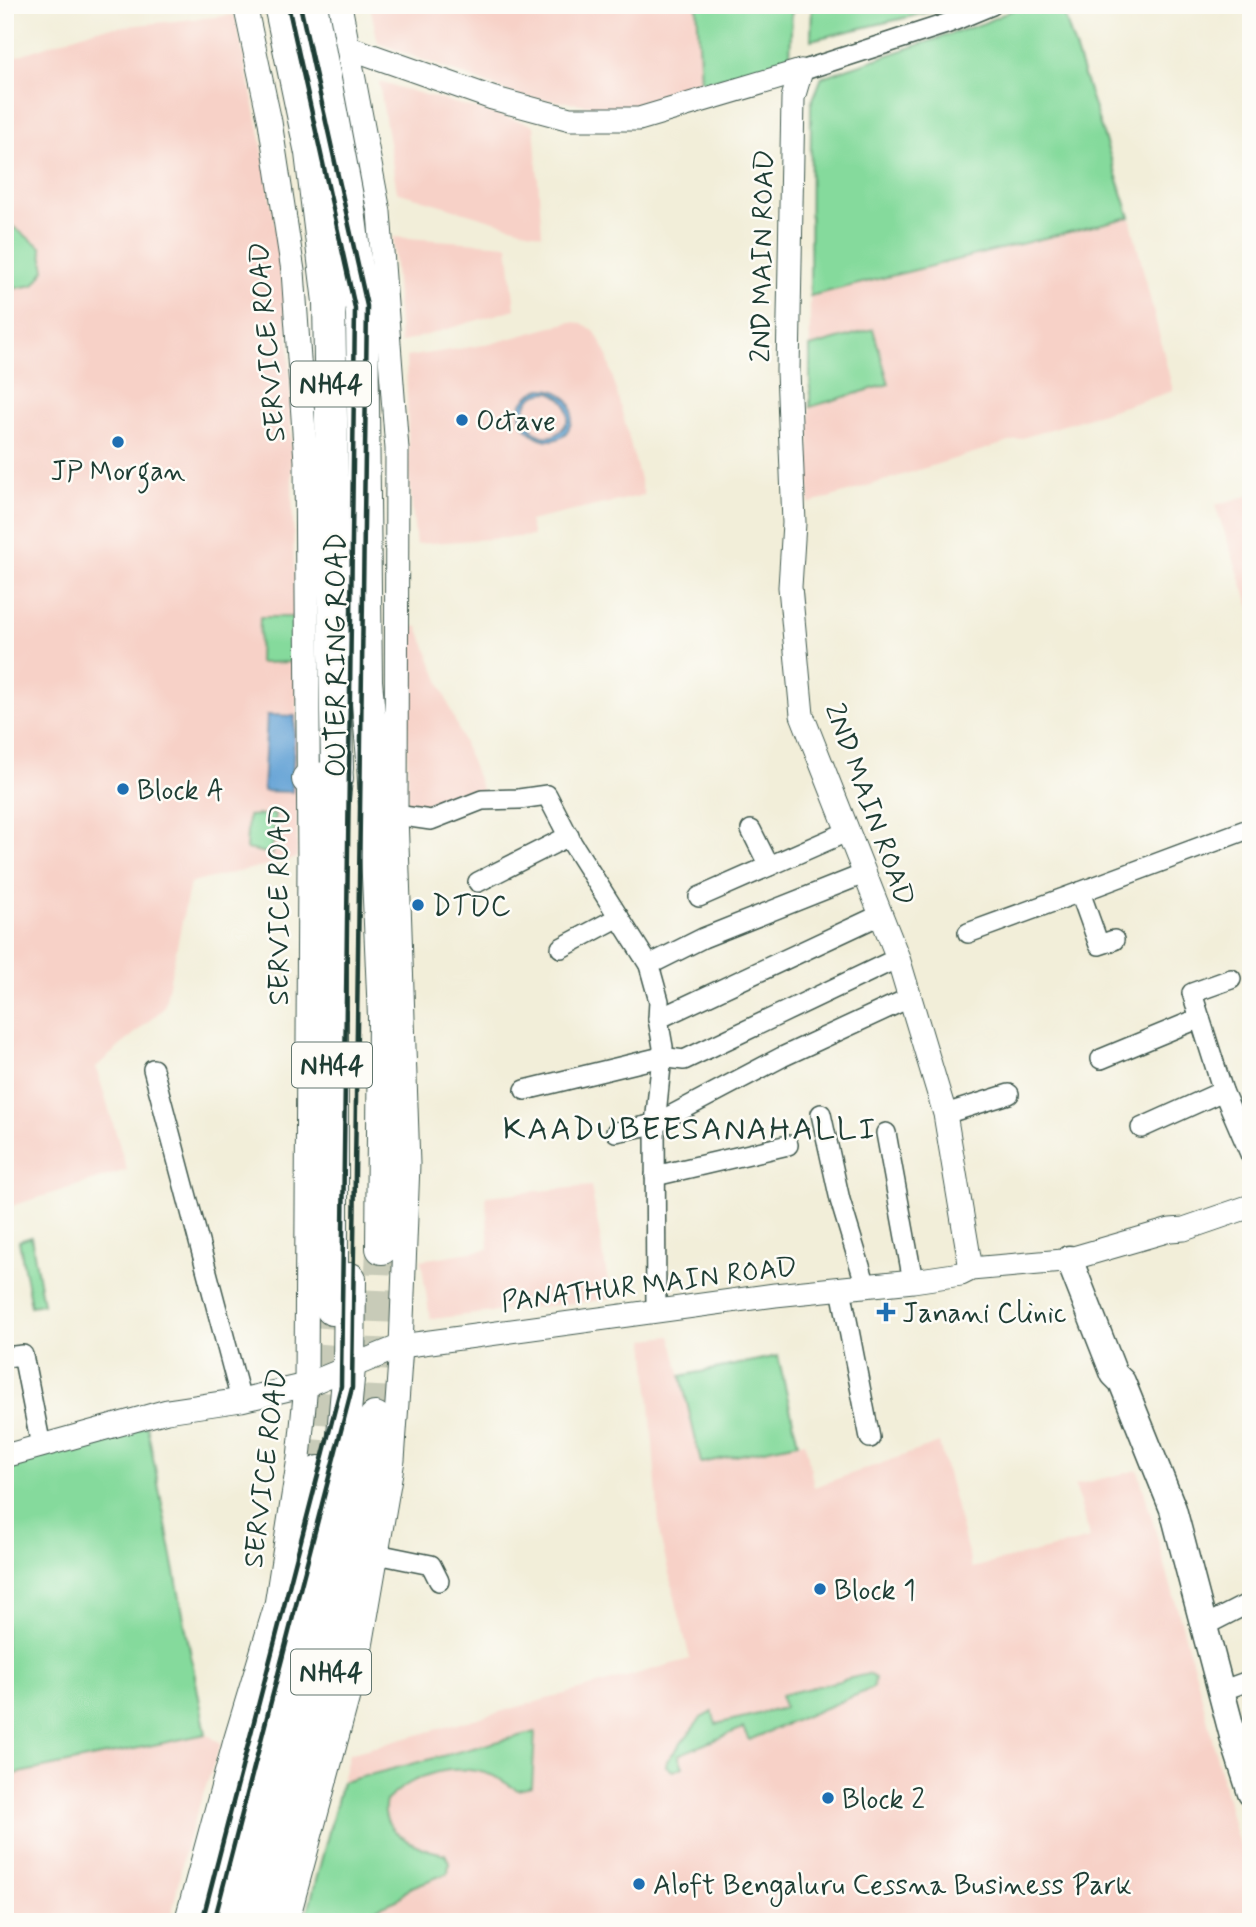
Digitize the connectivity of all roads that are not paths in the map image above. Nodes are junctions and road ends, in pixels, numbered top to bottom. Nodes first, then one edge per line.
1 (245, 5) edge
2 (280, 5) edge
3 (311, 5) edge
4 (340, 5) edge
5 (992, 5) edge
6 (350, 48) junction
7 (801, 71) junction
8 (384, 752) junction
9 (327, 775) junction
10 (397, 815) junction
11 (1251, 828) edge
12 (751, 830) dead end
13 (849, 831) junction
14 (569, 836) junction
15 (769, 866) junction
16 (864, 874) junction
17 (478, 882) dead end
18 (1080, 892) junction
19 (699, 897) dead end
20 (880, 915) junction
21 (619, 916) junction
22 (968, 933) dead end
23 (1114, 940) dead end
24 (561, 948) dead end
25 (898, 958) junction
26 (649, 965) junction
27 (1231, 979) dead end
28 (909, 999) junction
29 (1200, 1018) junction
30 (658, 1019) junction
31 (661, 1057) junction
32 (1101, 1059) dead end
33 (153, 1069) dead end
34 (525, 1090) dead end
35 (1223, 1091) junction
36 (1009, 1094) dead end
37 (821, 1114) dead end
38 (945, 1114) junction
39 (655, 1124) junction
40 (1141, 1128) dead end
41 (616, 1132) dead end
42 (886, 1133) dead end
43 (788, 1145) dead end
44 (1251, 1156) edge
45 (655, 1176) junction
46 (1251, 1206) edge
47 (382, 1248) tunnel mouth
48 (1077, 1264) junction
49 (966, 1272) junction
50 (913, 1281) junction
51 (866, 1286) junction
52 (841, 1289) junction
53 (332, 1309) tunnel mouth
54 (656, 1312) junction
55 (401, 1346) junction
56 (5, 1357) edge
57 (349, 1368) junction
58 (306, 1385) junction
59 (241, 1400) junction
60 (375, 1418) tunnel mouth
61 (870, 1438) dead end
62 (41, 1446) junction
63 (5, 1456) edge
64 (319, 1472) tunnel mouth
65 (377, 1554) junction
66 (439, 1581) dead end
67 (1251, 1602) edge
68 (1204, 1626) junction
69 (1251, 1680) edge
70 (1221, 1691) junction
71 (1243, 1737) edge
72 (1251, 1793) edge
73 (186, 1922) edge
74 (212, 1922) edge
75 (236, 1922) edge
76 (265, 1922) edge
77 (287, 1922) edge

1 - 9 street, SERVICE ROAD
2 - 9 highway, OUTER RING ROAD / NH44
3 - 8 highway, OUTER RING ROAD / NH44
4 - 6 street
5 - 7 street
6 - 7 street
6 - 8 street
7 - 13 street, 2ND MAIN ROAD
8 - 10 street
8 - 47 highway, OUTER RING ROAD / NH44
9 - 53 highway, OUTER RING ROAD / NH44
9 - 57 highway
9 - 58 street, SERVICE ROAD
10 - 14 street
10 - 55 street
11 - 18 street
12 - 15 street
13 - 15 street
13 - 16 street, 2ND MAIN ROAD
14 - 17 street
14 - 21 street
15 - 19 street
16 - 20 street, 2ND MAIN ROAD
16 - 26 street
18 - 22 street
18 - 23 street
20 - 25 street, 2ND MAIN ROAD
20 - 30 street
21 - 24 street
21 - 26 street
25 - 28 street, 2ND MAIN ROAD
25 - 31 street
26 - 30 street
27 - 29 street
28 - 38 street, 2ND MAIN ROAD
28 - 39 street
29 - 32 street
29 - 35 street
30 - 31 street
31 - 34 street
31 - 39 street
33 - 59 street
35 - 40 street
35 - 44 street
36 - 38 street
37 - 51 street
38 - 49 street, 2ND MAIN ROAD
39 - 41 street
39 - 45 street
42 - 50 street
43 - 45 street
45 - 54 street
46 - 48 street, PANATHUR MAIN ROAD
48 - 49 street, PANATHUR MAIN ROAD
48 - 68 main road
49 - 50 street, PANATHUR MAIN ROAD
50 - 51 street, PANATHUR MAIN ROAD
51 - 52 street, PANATHUR MAIN ROAD
52 - 54 street, PANATHUR MAIN ROAD
52 - 61 street
54 - 55 street, PANATHUR MAIN ROAD
55 - 57 street, PANATHUR MAIN ROAD
55 - 65 street
56 - 62 street
57 - 58 street, PANATHUR MAIN ROAD
57 - 75 highway
58 - 59 street, PANATHUR MAIN ROAD
58 - 73 street, SERVICE ROAD
59 - 62 street, PANATHUR MAIN ROAD
60 - 76 highway, NH44
62 - 63 street, PANATHUR MAIN ROAD
64 - 74 highway, NH44
65 - 66 street
65 - 77 street
67 - 68 street
68 - 70 main road
69 - 70 street
70 - 71 main road
71 - 72 main road

